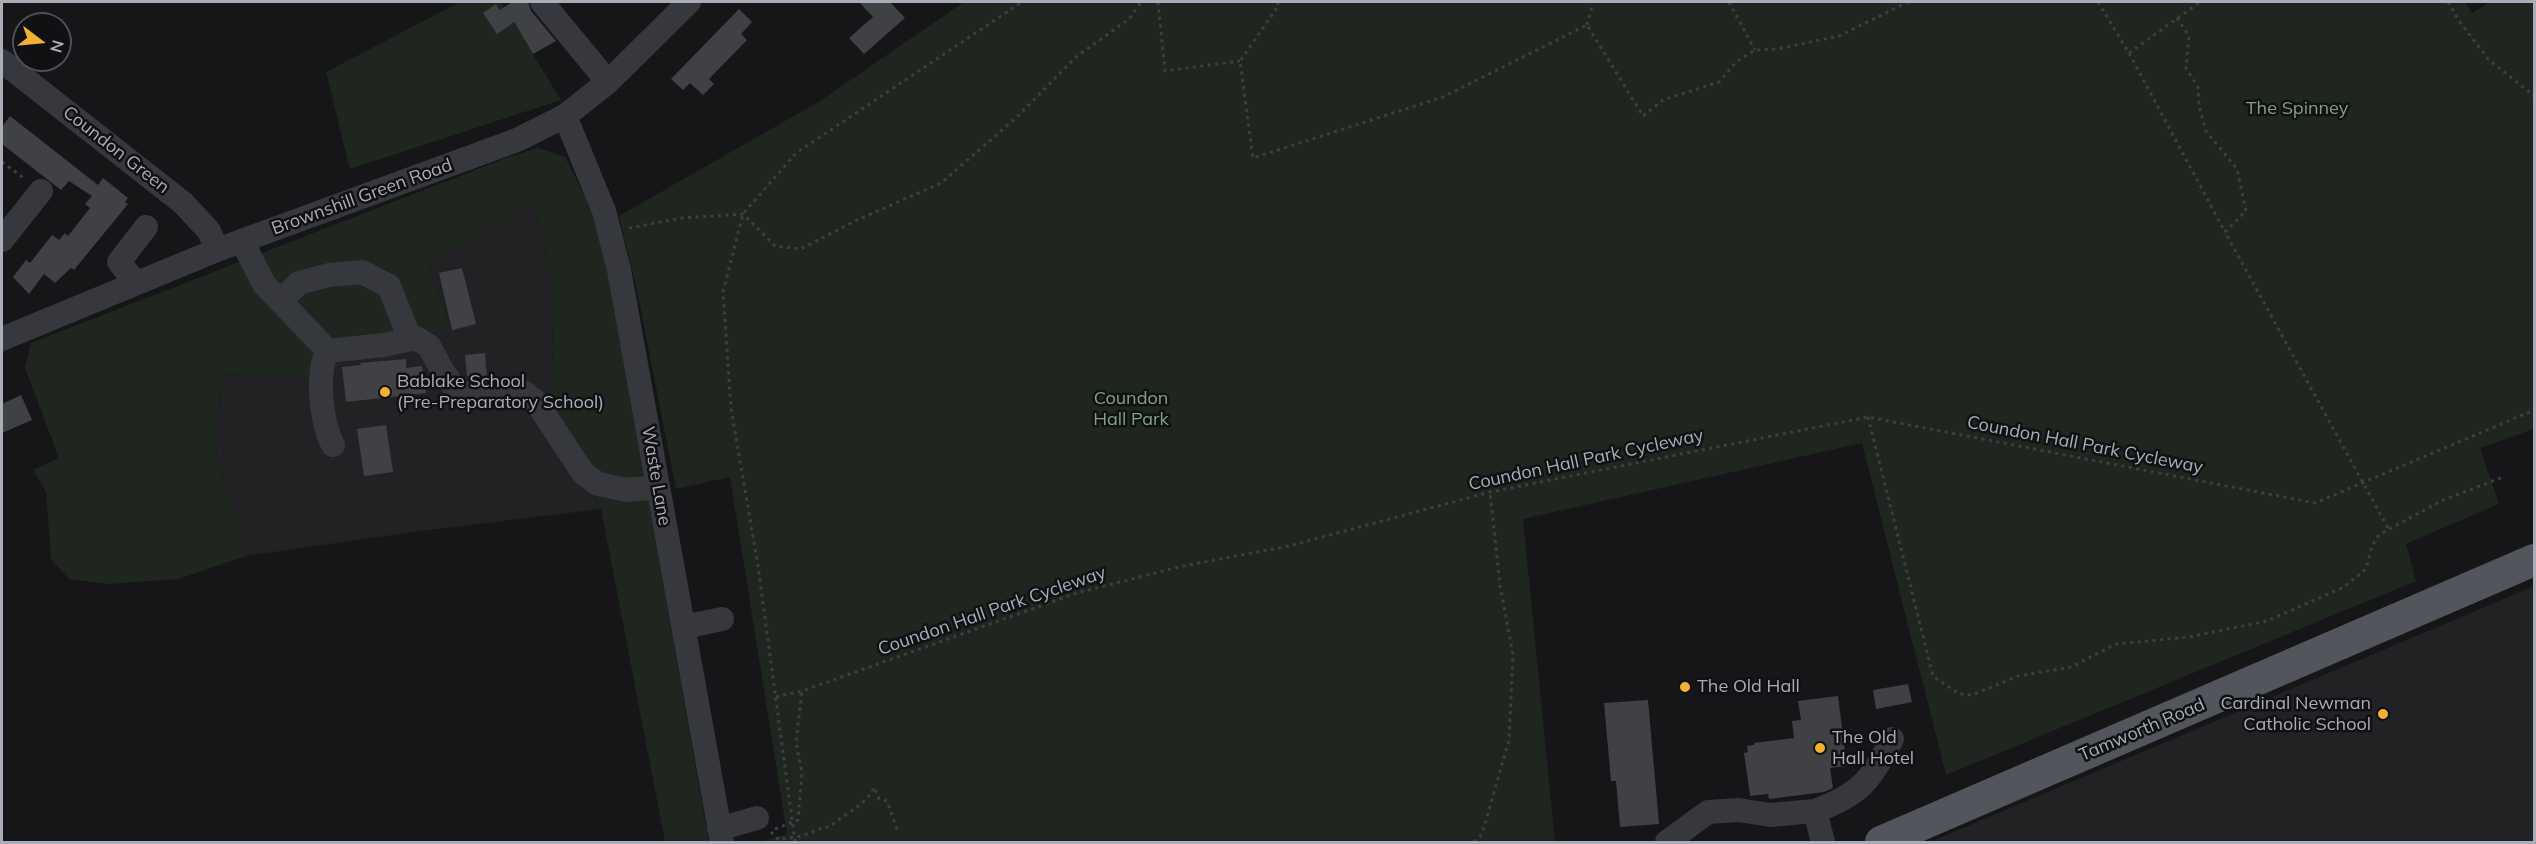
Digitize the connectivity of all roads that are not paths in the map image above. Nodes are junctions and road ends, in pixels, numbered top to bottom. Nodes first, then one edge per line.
1 (542, 2) edge
2 (689, 2) edge
3 (2, 61) edge
4 (608, 82) junction
5 (565, 116) junction
6 (40, 191) road end
7 (146, 227) dead end
8 (2, 240) edge
9 (242, 241) junction
10 (217, 250) junction
11 (136, 284) junction
12 (280, 301) junction
13 (2, 337) edge
14 (410, 339) junction
15 (328, 351) junction
16 (333, 445) dead end
17 (658, 488) junction
18 (2535, 560) edge
19 (722, 619) dead end
20 (684, 627) junction
21 (1892, 739) dead end
22 (1815, 812) junction
23 (763, 825) road end
24 (721, 836) edge
25 (1667, 843) edge
26 (1823, 843) edge
27 (1881, 843) edge

1 - 4 street
2 - 4 street, Brownshill Green Road
3 - 10 street, Coundon Green
4 - 5 street, Brownshill Green Road
5 - 9 street, Brownshill Green Road
5 - 17 street, Waste Lane
6 - 8 street
7 - 11 street
9 - 10 street, Brownshill Green Road
9 - 12 street
10 - 11 street, Brownshill Green Road
11 - 13 street, Brownshill Green Road
12 - 14 street
12 - 15 street
14 - 15 street
14 - 17 street
15 - 16 street
17 - 20 street, Waste Lane
18 - 27 main road, Tamworth Road
19 - 20 street
20 - 24 street, Waste Lane
21 - 22 street
22 - 25 street
22 - 26 street
23 - 24 street

